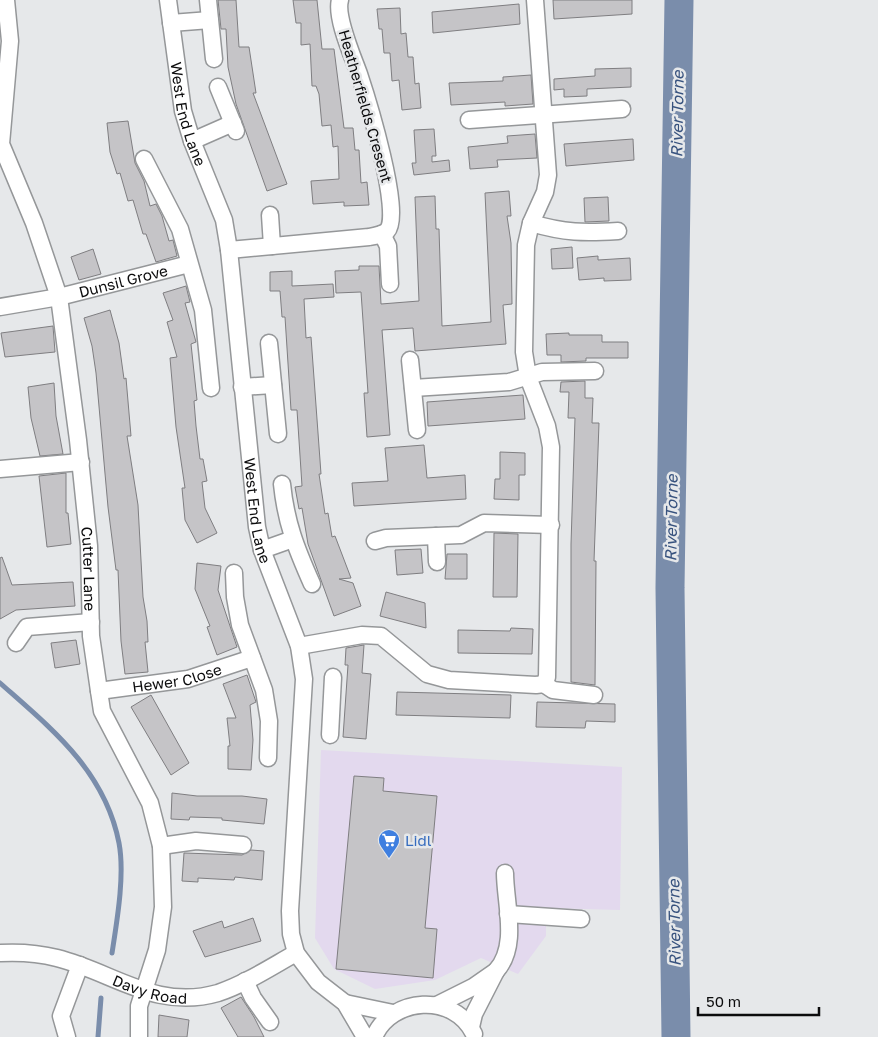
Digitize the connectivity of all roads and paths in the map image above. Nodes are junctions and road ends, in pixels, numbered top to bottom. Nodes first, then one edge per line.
1 (6, 0) edge
2 (168, 0) edge
3 (208, 0) edge
4 (340, 0) edge
5 (535, 0) edge
6 (210, 20) junction
7 (171, 23) junction
8 (214, 59) dead end
9 (218, 87) dead end
10 (622, 109) dead end
11 (543, 113) junction
12 (469, 120) dead end
13 (192, 141) junction
14 (1, 144) edge
15 (144, 159) dead end
16 (270, 216) dead end
17 (531, 223) junction
18 (618, 231) dead end
19 (382, 234) junction
20 (272, 246) junction
21 (229, 250) junction
22 (189, 264) junction
23 (390, 284) dead end
24 (59, 297) junction
25 (0, 307) edge
26 (269, 343) dead end
27 (410, 360) dead end
28 (595, 371) dead end
29 (528, 377) junction
30 (273, 385) junction
31 (242, 387) junction
32 (211, 388) dead end
33 (412, 388) junction
34 (417, 430) dead end
35 (278, 434) dead end
36 (81, 462) junction
37 (0, 469) edge
38 (282, 484) dead end
39 (550, 525) junction
40 (436, 536) junction
41 (293, 539) junction
42 (375, 541) dead end
43 (262, 550) junction
44 (437, 562) dead end
45 (234, 573) dead end
46 (312, 584) dead end
47 (91, 622) junction
48 (16, 643) dead end
49 (299, 646) junction
50 (252, 658) junction
51 (333, 677) dead end
52 (544, 684) junction
53 (99, 691) junction
54 (594, 694) dead end
55 (304, 702) junction
56 (330, 702) junction
57 (330, 735) dead end
58 (268, 758) dead end
59 (243, 845) dead end
60 (161, 846) junction
61 (505, 873) dead end
62 (508, 914) junction
63 (581, 918) dead end
64 (0, 953) edge
65 (296, 953) junction
66 (80, 965) junction
67 (496, 971) junction
68 (245, 981) junction
69 (143, 991) junction
70 (345, 1003) junction
71 (437, 1005) junction
72 (393, 1013) junction
73 (270, 1022) dead end
74 (473, 1032) edge
75 (67, 1037) edge
76 (139, 1037) edge
77 (365, 1037) edge
78 (374, 1037) edge

1 - 14 street
2 - 7 street, West End Lane
3 - 6 street
4 - 19 street, Heatherfields Cresent
5 - 11 street
6 - 7 street
6 - 8 street
7 - 13 street, West End Lane
9 - 13 street
10 - 11 street
11 - 12 street
11 - 17 street
13 - 21 street, West End Lane
14 - 24 street, Cutter Lane
15 - 22 street, Dunsil Grove
16 - 20 street
17 - 18 street
17 - 29 street
19 - 20 street
19 - 23 street
20 - 21 street
21 - 31 street, West End Lane
22 - 24 street, Dunsil Grove
22 - 32 street, Dunsil Grove
24 - 25 street, Dunsil Grove
24 - 36 street, Cutter Lane
26 - 30 street
27 - 33 street
28 - 29 street
29 - 33 street
29 - 39 street
30 - 31 street
30 - 35 street
31 - 43 street, West End Lane
33 - 34 street
36 - 37 street
36 - 47 street, Cutter Lane
38 - 41 street
39 - 40 street
39 - 52 street
40 - 42 street
40 - 44 street
41 - 43 street
41 - 46 street
43 - 49 street, West End Lane
45 - 50 street
47 - 48 street
47 - 53 street, Cutter Lane
49 - 52 street
49 - 55 street, West End Lane
50 - 53 street, Hewer Close
50 - 58 street
51 - 56 street
52 - 54 street
53 - 60 street, Cutter Lane
55 - 56 street
55 - 65 street, West End Lane
56 - 57 street
59 - 60 street
60 - 69 street, Cutter Lane
61 - 62 street
62 - 63 street
62 - 67 street
64 - 66 street, Davy Road
65 - 68 street, Davy Road
65 - 70 street, West End Lane
66 - 69 street, Davy Road
66 - 75 street
67 - 71 street
67 - 74 street
68 - 69 street, Davy Road
68 - 73 street
69 - 76 street, Cutter Lane
70 - 72 street, West End Lane
70 - 77 street, West End Lane
71 - 72 street
71 - 74 street
72 - 78 street

